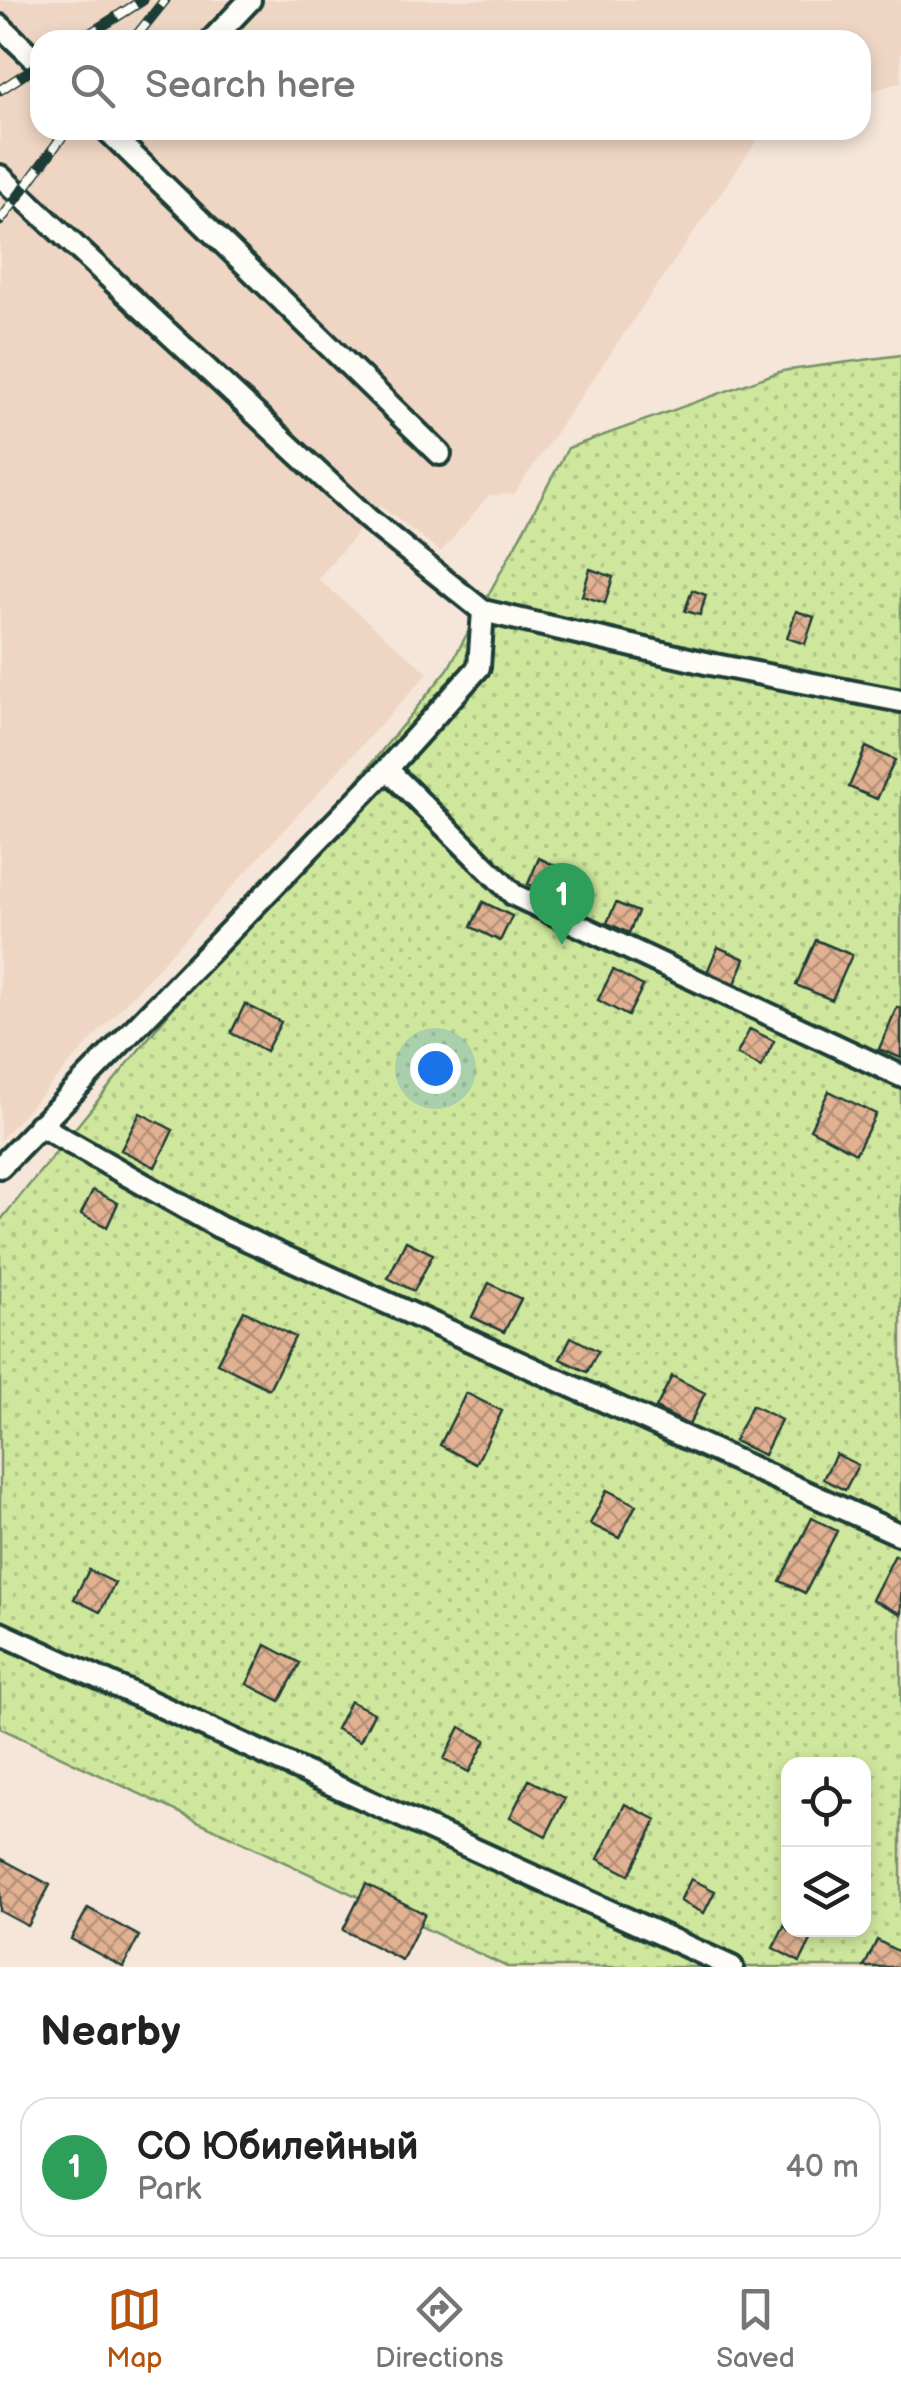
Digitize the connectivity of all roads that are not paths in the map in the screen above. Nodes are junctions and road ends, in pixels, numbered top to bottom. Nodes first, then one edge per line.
1 (250, 0) edge
2 (0, 26) edge
3 (222, 30) edge
4 (30, 54) edge
5 (124, 140) edge
6 (0, 176) edge
7 (440, 454) dead end
8 (483, 610) junction
9 (901, 702) edge
10 (387, 769) junction
11 (901, 1076) edge
12 (39, 1125) junction
13 (0, 1167) edge
14 (901, 1535) edge
15 (0, 1633) edge
16 (732, 1967) edge

1 - 3 lane
2 - 4 lane
5 - 7 lane
6 - 8 lane
8 - 9 lane
8 - 10 lane
10 - 11 lane
10 - 12 lane
12 - 13 lane
12 - 14 lane
15 - 16 lane

